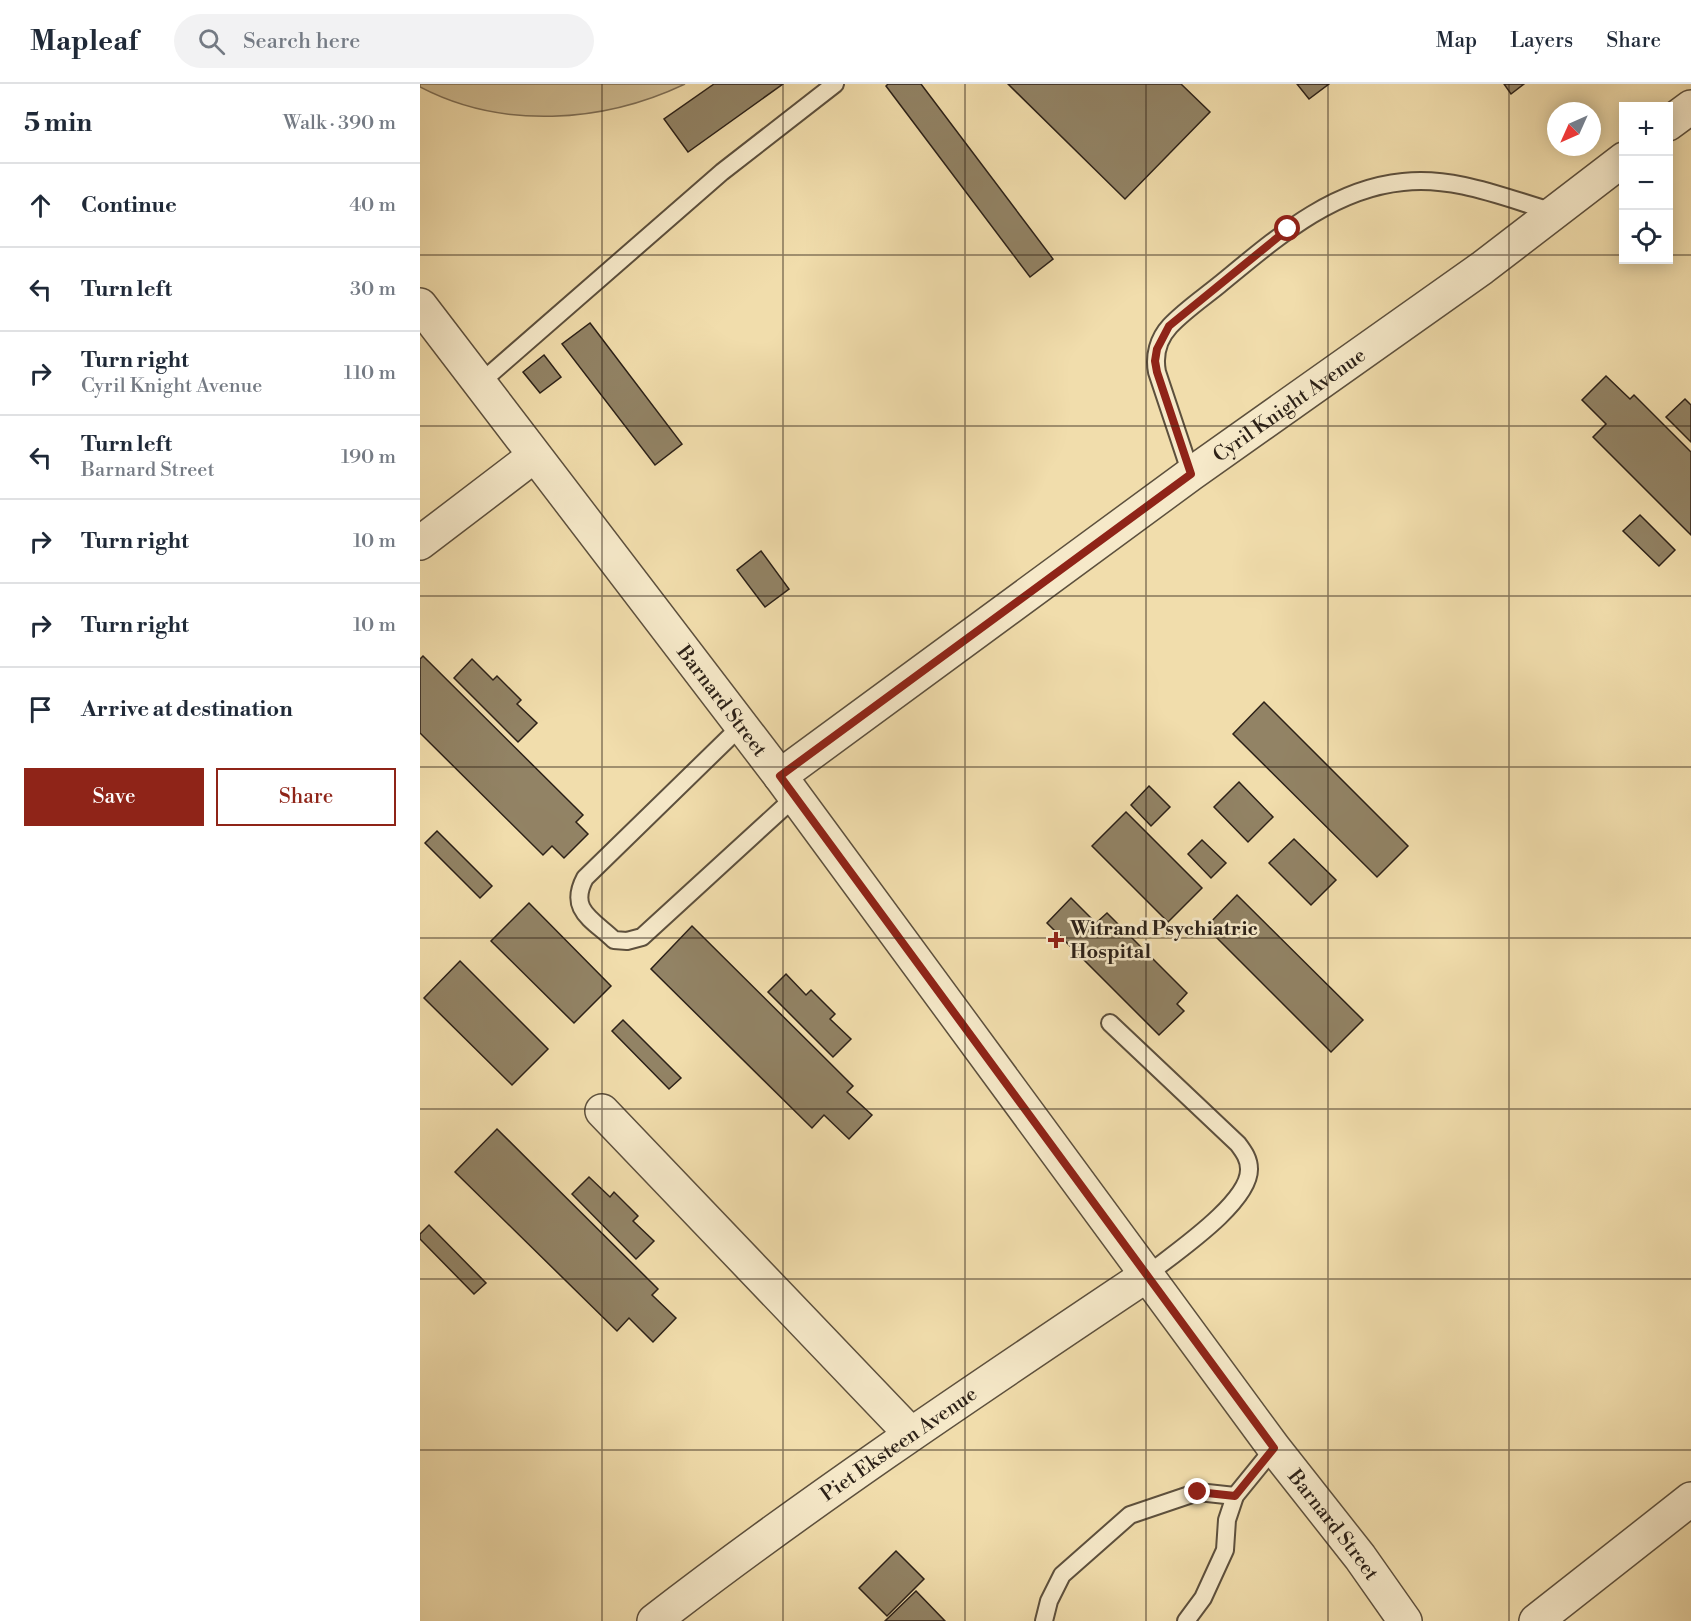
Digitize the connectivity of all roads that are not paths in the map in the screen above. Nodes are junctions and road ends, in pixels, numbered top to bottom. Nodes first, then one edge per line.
1 (835, 84) edge
2 (1619, 162) edge
3 (1554, 212) junction
4 (420, 305) edge
5 (480, 383) junction
6 (534, 456) junction
7 (1191, 474) junction
8 (420, 543) edge
9 (741, 726) junction
10 (787, 787) junction
11 (1110, 1023) dead end
12 (602, 1111) dead end
13 (1147, 1275) junction
14 (910, 1434) junction
15 (1274, 1448) junction
16 (1235, 1496) junction
17 (1691, 1499) edge
18 (654, 1621) edge
19 (1044, 1621) edge
20 (1186, 1621) edge
21 (1405, 1621) edge
22 (1536, 1621) edge

1 - 5 lane
2 - 3 street, Cyril Knight Avenue
3 - 7 street, Cyril Knight Avenue
3 - 7 lane
4 - 5 street, Barnard Street
5 - 6 street, Barnard Street
6 - 8 street
6 - 9 street, Barnard Street
7 - 10 street, Cyril Knight Avenue
9 - 10 street, Barnard Street
9 - 10 lane
10 - 13 street, Barnard Street
11 - 13 lane
12 - 14 street
13 - 14 street, Piet Eksteen Avenue
13 - 15 street, Barnard Street
14 - 18 street, Piet Eksteen Avenue
15 - 16 lane
15 - 21 street, Barnard Street
16 - 19 lane
16 - 20 lane
17 - 22 street

